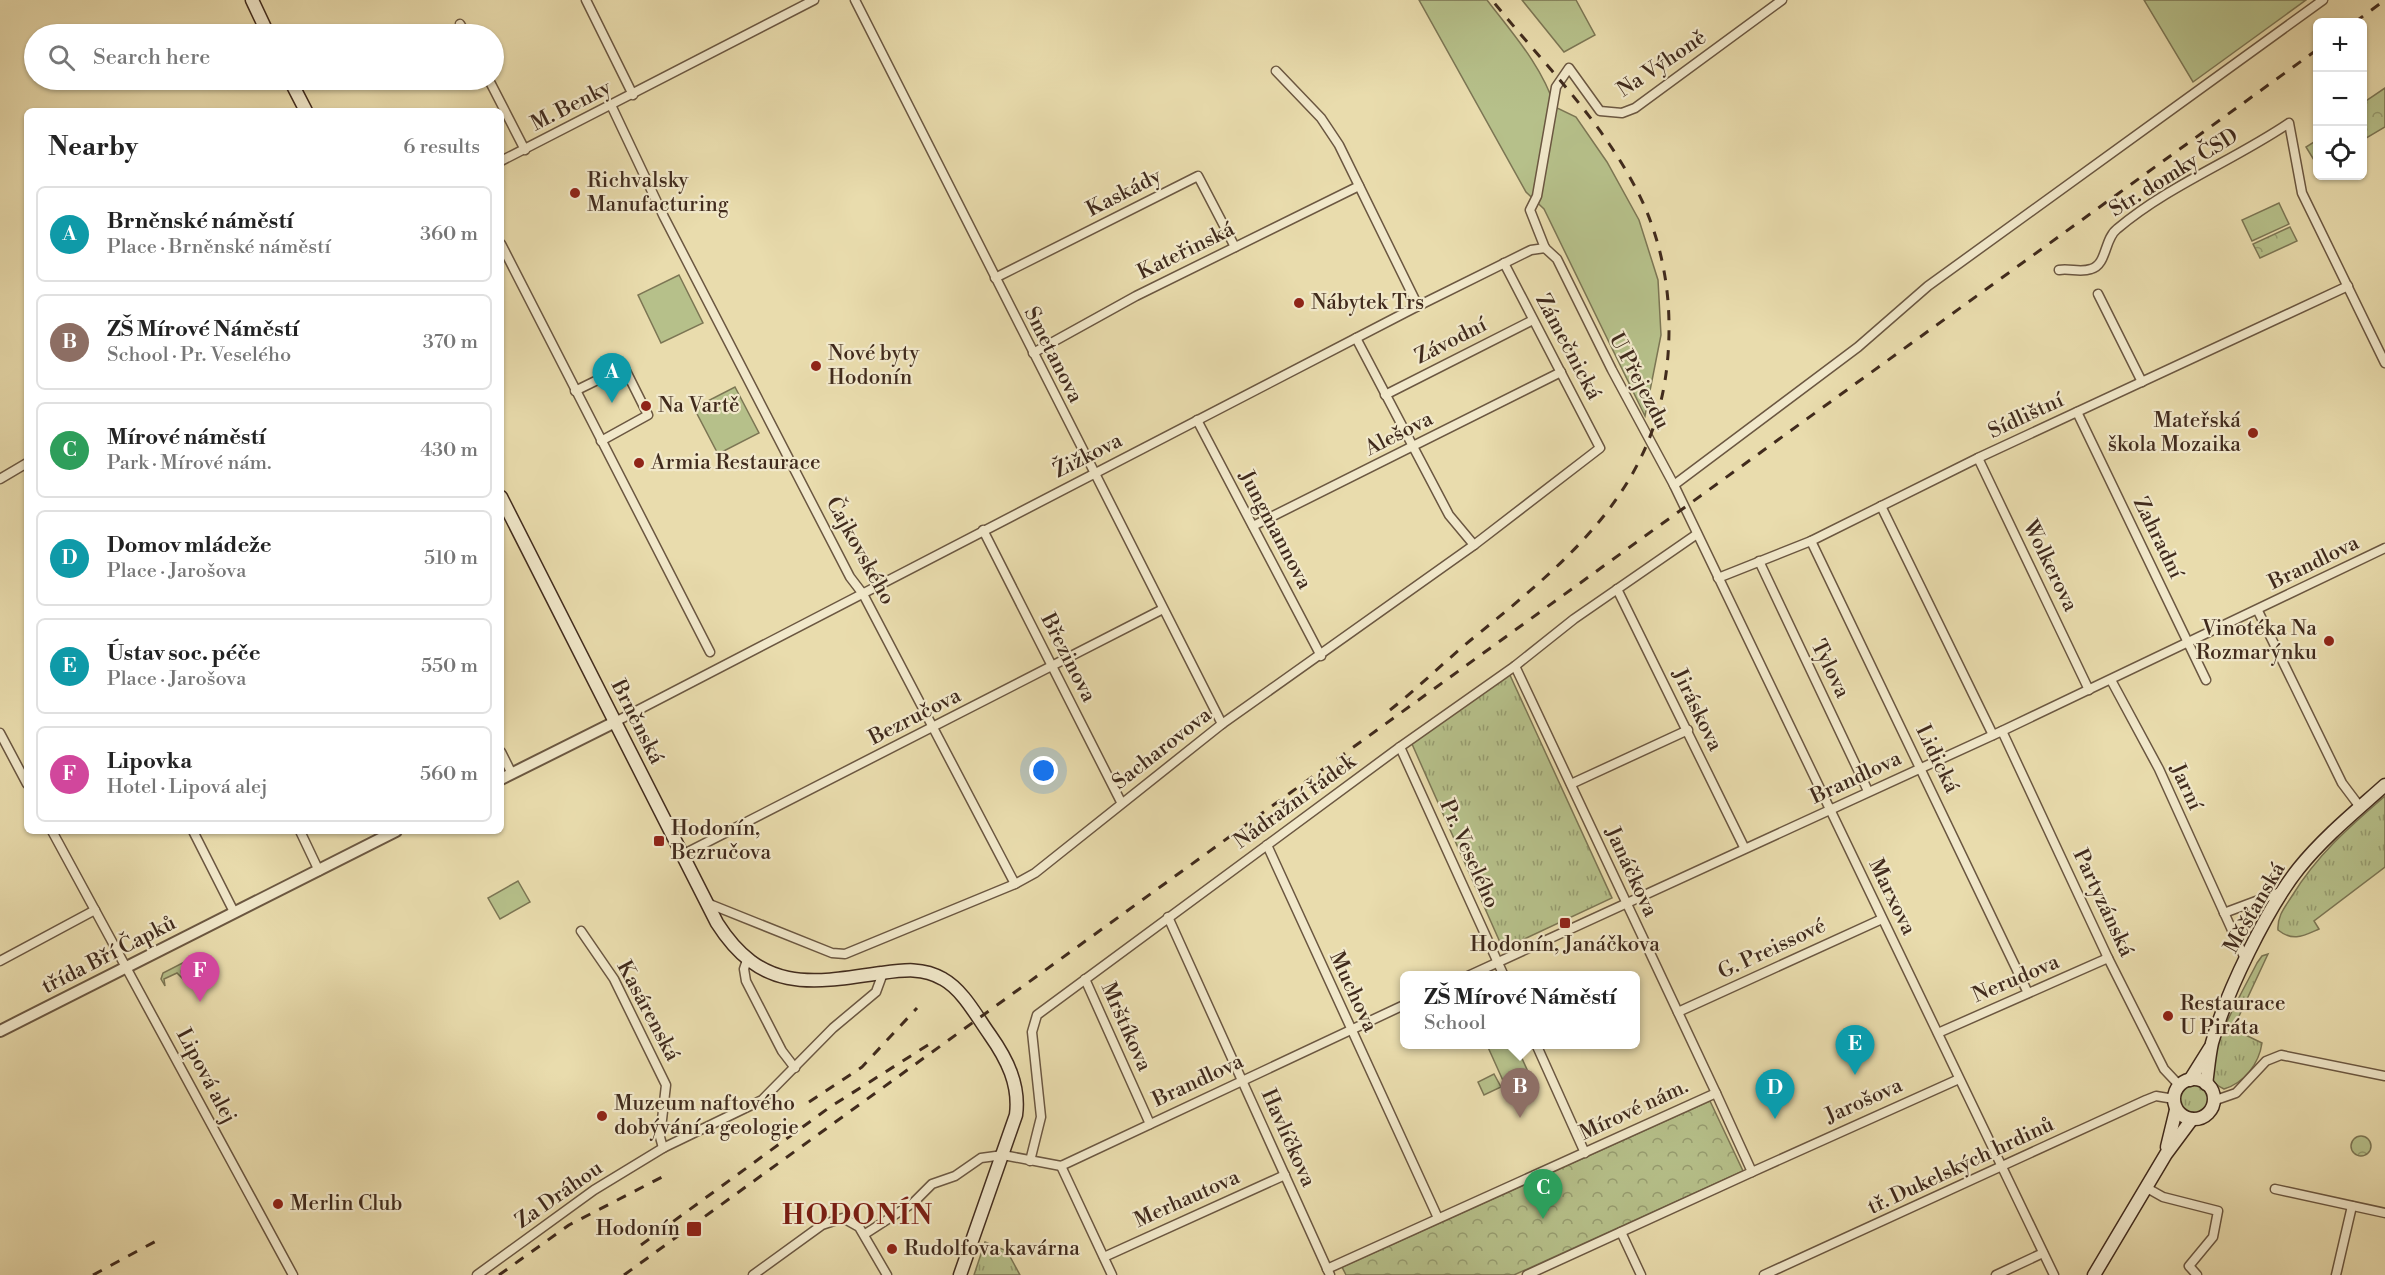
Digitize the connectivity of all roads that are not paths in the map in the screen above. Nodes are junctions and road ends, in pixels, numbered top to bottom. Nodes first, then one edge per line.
1 (252, 0) edge
2 (586, 0) edge
3 (814, 0) edge
4 (855, 0) edge
5 (1782, 0) edge
6 (2323, 0) edge
7 (263, 24) edge
8 (1276, 71) dead end
9 (295, 90) edge
10 (494, 90) edge
11 (633, 95) junction
12 (611, 105) junction
13 (304, 108) edge
14 (503, 108) edge
15 (504, 109) edge
16 (525, 150) junction
17 (504, 160) edge
18 (1359, 186) junction
19 (1235, 247) junction
20 (1545, 248) junction
21 (504, 250) edge
22 (1503, 263) junction
23 (2059, 270) dead end
24 (995, 278) junction
25 (2348, 286) junction
26 (2098, 294) dead end
27 (1418, 306) junction
28 (1533, 320) junction
29 (1356, 338) junction
30 (1033, 353) junction
31 (2385, 363) edge
32 (1561, 372) junction
33 (2142, 382) junction
34 (575, 392) junction
35 (1385, 395) junction
36 (2077, 412) junction
37 (1197, 420) junction
38 (601, 441) junction
39 (1412, 448) junction
40 (1600, 448) joint
41 (1978, 458) junction
42 (24, 465) edge
43 (1093, 474) junction
44 (0, 479) edge
45 (1674, 485) junction
46 (504, 503) edge
47 (1881, 506) junction
48 (1253, 526) junction
49 (983, 531) junction
50 (1697, 534) junction
51 (1811, 541) junction
52 (1474, 545) junction
53 (2385, 548) edge
54 (1758, 561) junction
55 (1718, 578) junction
56 (1617, 589) junction
57 (863, 594) junction
58 (1163, 609) junction
59 (2258, 610) junction
60 (2189, 642) junction
61 (710, 652) dead end
62 (1321, 656) junction
63 (1052, 666) junction
64 (1515, 666) junction
65 (2111, 680) junction
66 (2206, 680) dead end
67 (2089, 690) junction
68 (615, 722) junction
69 (1222, 724) junction
70 (934, 728) junction
71 (1688, 730) junction
72 (2002, 731) junction
73 (0, 733) edge
74 (1993, 735) junction
75 (1400, 747) junction
76 (504, 758) edge
77 (1921, 768) junction
78 (512, 774) junction
79 (24, 778) edge
80 (504, 778) edge
81 (1571, 784) junction
82 (2385, 785) edge
83 (1868, 791) junction
84 (1121, 802) junction
85 (2360, 807) junction
86 (1830, 809) junction
87 (54, 834) edge
88 (195, 834) edge
89 (302, 834) edge
90 (390, 834) edge
91 (1267, 845) junction
92 (1744, 847) junction
93 (682, 855) junction
94 (320, 871) junction
95 (1015, 884) junction
96 (2283, 891) junction
97 (707, 903) junction
98 (1625, 903) junction
99 (95, 910) junction
100 (234, 912) junction
101 (2224, 913) junction
102 (1168, 917) junction
103 (1882, 919) junction
104 (581, 931) dead end
105 (2108, 958) junction
106 (747, 960) junction
107 (0, 961) edge
108 (2246, 961) junction
109 (1498, 962) junction
110 (128, 968) junction
111 (1477, 971) edge
112 (1502, 971) edge
113 (883, 973) junction
114 (1085, 979) junction
115 (2028, 993) junction
116 (1400, 1007) edge
117 (1678, 1012) junction
118 (0, 1031) edge
119 (1350, 1031) junction
120 (1938, 1033) junction
121 (2212, 1044) junction
122 (1538, 1049) edge
123 (795, 1068) junction
124 (2385, 1076) edge
125 (1959, 1079) junction
126 (1243, 1080) junction
127 (2184, 1083) junction
128 (2206, 1084) junction
129 (1716, 1093) junction
130 (2214, 1101) junction
131 (2175, 1105) junction
132 (2192, 1119) junction
133 (1150, 1124) junction
134 (663, 1148) junction
135 (1585, 1153) junction
136 (2166, 1154) junction
137 (1003, 1155) junction
138 (1030, 1161) junction
139 (1061, 1166) junction
140 (2003, 1167) junction
141 (1752, 1172) junction
142 (1285, 1175) junction
143 (2147, 1188) junction
144 (2275, 1189) dead end
145 (2352, 1206) junction
146 (2385, 1213) edge
147 (1438, 1218) junction
148 (1622, 1232) junction
149 (865, 1234) junction
150 (2043, 1253) junction
151 (1104, 1257) junction
152 (1328, 1272) edge
153 (293, 1275) edge
154 (477, 1275) edge
155 (753, 1275) edge
156 (887, 1275) edge
157 (960, 1275) edge
158 (1112, 1275) edge
159 (1527, 1275) edge
160 (1641, 1275) edge
161 (1764, 1275) edge
162 (1996, 1275) edge
163 (2054, 1275) edge
164 (2094, 1275) edge
165 (2198, 1275) edge
166 (2336, 1275) edge

1 - 7 main road
2 - 11 street, M. Benky
3 - 11 street, M. Benky
4 - 24 street, Smetanova
5 - 20 street, Na Výhoně
6 - 45 street
8 - 18 street
9 - 13 main road
10 - 14 street, M. Benky
11 - 12 street, M. Benky
12 - 16 street, M. Benky
12 - 57 street, Čajkovského
15 - 16 street, M. Benky
16 - 17 street, M. Benky
18 - 19 street, Kateřinská
18 - 27 street
19 - 24 street, Kaskády
19 - 30 street, Kateřinská
20 - 22 street, Žižkova
20 - 45 street, U Přejezdu
21 - 34 street
22 - 27 street, Žižkova
22 - 28 street, Zámečnická
23 - 25 street, Str. domky ČSD
24 - 30 street, Smetanova
25 - 31 street
25 - 33 street, Sídlištní
26 - 33 street
27 - 29 street, Žižkova
28 - 32 street, Zámečnická
28 - 35 street, Závodní
29 - 35 street
29 - 37 street, Žižkova
30 - 43 street, Smetanova
32 - 39 street, Alešova
32 - 40 street, Zámečnická
33 - 36 street, Sídlištní
34 - 38 street
34 - 38 street
35 - 39 street
36 - 41 street, Sídlištní
36 - 60 street, Zahradní
37 - 43 street, Žižkova
37 - 48 street, Jungmannova
38 - 61 street
39 - 48 street, Alešova
39 - 52 street
40 - 52 street, Sacharovova
41 - 47 street, Sídlištní
41 - 67 street, Wolkerova
42 - 44 street
43 - 49 street, Žižkova
43 - 58 street, Smetanova
45 - 50 street, U Přejezdu
46 - 68 main road, Brněnská
47 - 51 street, Sídlištní
47 - 74 street
48 - 62 street, Jungmannova
49 - 57 street, Žižkova
49 - 63 street, Březinova
50 - 55 street, Marxova
50 - 56 street, Nádražní řádek
51 - 54 street, Sídlištní
51 - 77 street, Lidická
52 - 62 street, Sacharovova
53 - 59 street, Brandlova
54 - 55 street, Sídlištní
54 - 83 street, Tylova
55 - 86 street, Marxova
56 - 64 street, Nádražní řádek
56 - 71 street, Jiráskova
57 - 68 street, Žižkova
57 - 70 street, Čajkovského
58 - 63 street, Bezručova
58 - 69 street, Smetanova
59 - 60 street, Brandlova
59 - 85 street, Brandlova
60 - 65 street, Brandlova
60 - 66 street, Zahradní
62 - 69 street, Sacharovova
63 - 70 street, Bezručova
63 - 84 street, Březinova
64 - 75 street, Nádražní řádek
64 - 81 street, Janáčkova
65 - 67 street, Brandlova
65 - 101 street, Jarní
67 - 72 street, Brandlova
68 - 78 street
68 - 93 main road, Brněnská
69 - 84 street, Sacharovova
70 - 93 street, Bezručova
70 - 95 street, Čajkovského
71 - 81 street
71 - 92 street, Jiráskova
72 - 74 street, Brandlova
72 - 105 street, Partyzánská
73 - 79 street
74 - 77 street, Brandlova
75 - 91 street, Nádražní řádek
75 - 109 street, Pr. Veselého
76 - 78 street
77 - 83 street, Brandlova
77 - 115 street, Lidická
78 - 80 street
81 - 98 street, Janáčkova
82 - 85 main road, Měšťanská
83 - 86 street, Brandlova
84 - 95 street, Sacharovova
85 - 96 main road, Měšťanská
86 - 92 street, Brandlova
86 - 103 street, Marxova
87 - 99 street, Lipová alej
88 - 100 street
89 - 94 street
90 - 94 street, třída Bří Čapků
91 - 102 street, Nádražní řádek
91 - 119 street, Muchova
92 - 98 street, Brandlova
93 - 97 main road, Brněnská
94 - 100 street, třída Bří Čapků
95 - 97 street, Sacharovova
96 - 101 street
96 - 108 main road, Měšťanská
97 - 106 main road, Brněnská
98 - 109 street, Brandlova
98 - 117 street, Janáčkova
99 - 107 street
99 - 110 street, Lipová alej
100 - 110 street, třída Bří Čapků
101 - 108 street, Jarní
102 - 114 street, Nádražní řádek
102 - 126 street, Havlíčkova
103 - 117 street, G. Preissové
103 - 120 street, Marxova
104 - 134 street, Kasárenská
105 - 115 street, Nerudova
105 - 127 street, Partyzánská
106 - 113 main road, Brněnská
106 - 123 street
108 - 121 main road, Měšťanská
109 - 111 street, Brandlova
109 - 112 street, Pr. Veselého
110 - 118 street, třída Bří Čapků
110 - 153 street, Lipová alej
113 - 123 street, Za Dráhou
113 - 137 main road, Brněnská
114 - 133 street, Mrštíkova
114 - 138 street, Nádražní řádek
115 - 120 street, Nerudova
116 - 119 street, Brandlova
117 - 129 street, Janáčkova
119 - 126 street, Brandlova
119 - 147 street, Muchova
120 - 125 street, Marxova
121 - 127 main road, Měšťanská
121 - 128 main road, Měšťanská
122 - 135 street
123 - 134 street, Za Dráhou
124 - 130 street
125 - 140 street, Marxova
125 - 141 street, Jarošova
126 - 133 street, Brandlova
126 - 142 street, Havlíčkova
127 - 128 main road
127 - 131 main road, Měšťanská
128 - 130 main road
129 - 135 street, Mírové nám.
129 - 141 street, Mírové nám.
130 - 132 main road, Měšťanská
131 - 132 main road
131 - 136 main road, Měšťanská
131 - 140 street, tř. Dukelských hrdinů
132 - 136 main road, Měšťanská
133 - 139 street, Brandlova
134 - 154 street, Za Dráhou
135 - 147 street, Mírové nám.
136 - 143 main road, Měšťanská
137 - 138 street
137 - 149 street
137 - 157 main road, Brněnská
138 - 139 street
139 - 151 street
140 - 150 street, Marxova
140 - 161 street, tř. Dukelských hrdinů
141 - 148 street
142 - 151 street, Merhautova
142 - 152 street, Havlíčkova
143 - 164 main road, Měšťanská
143 - 165 street
144 - 145 street
145 - 146 street
145 - 166 street
147 - 152 street, Mírové nám.
148 - 159 street
148 - 160 street
149 - 155 street
149 - 156 street
150 - 162 street
150 - 163 street, Marxova
151 - 158 street

